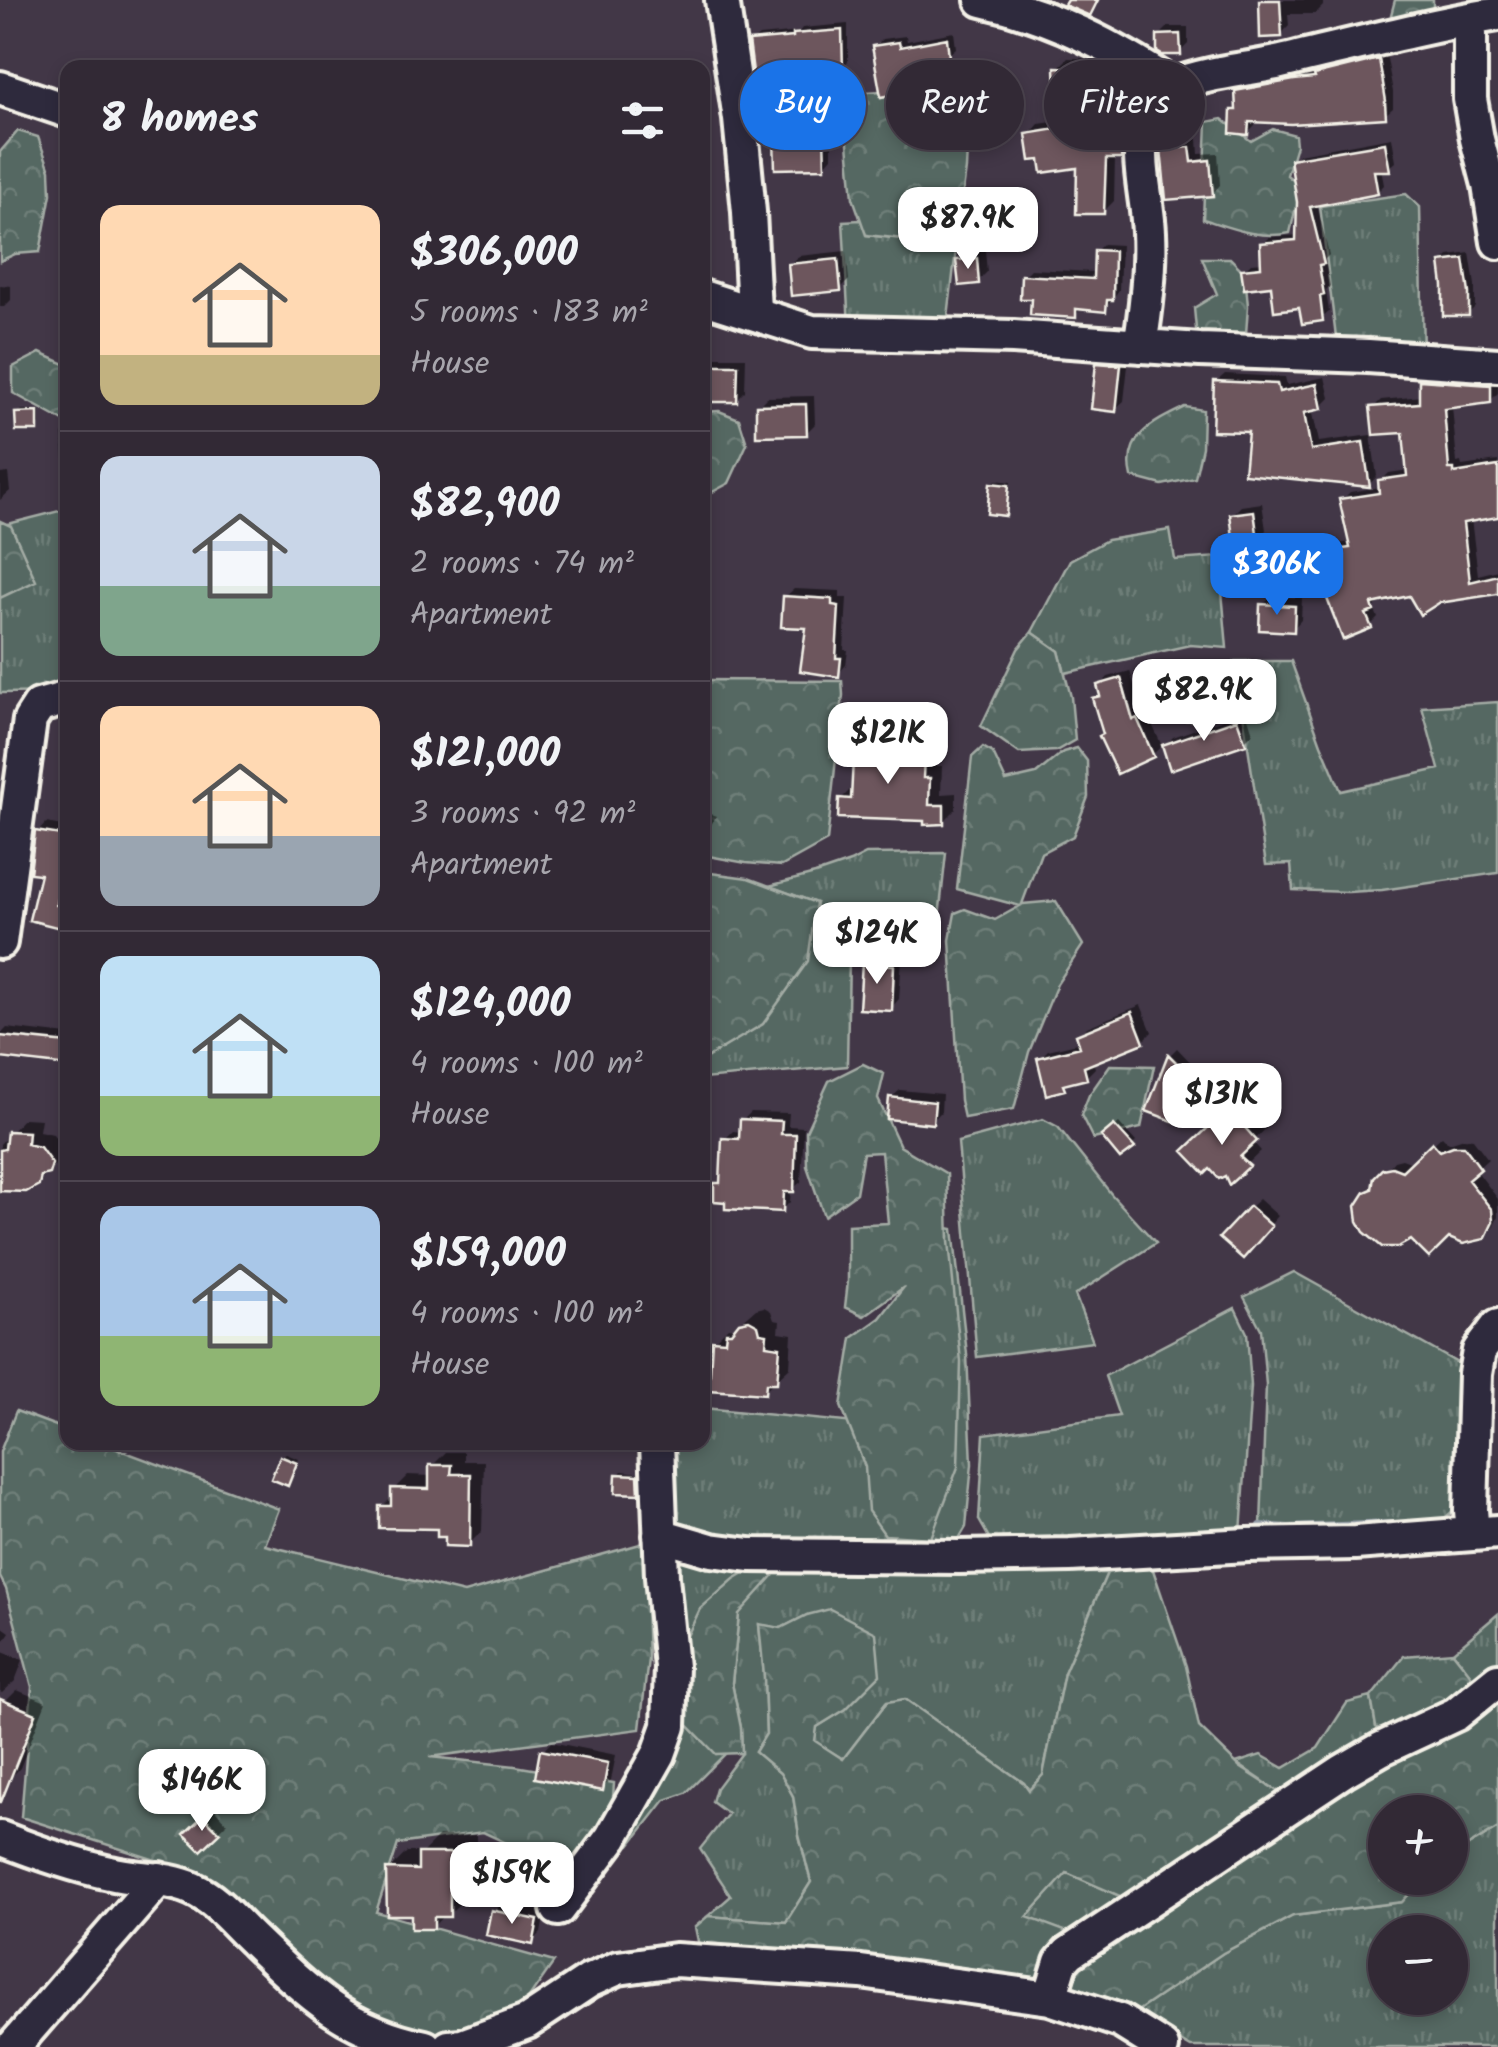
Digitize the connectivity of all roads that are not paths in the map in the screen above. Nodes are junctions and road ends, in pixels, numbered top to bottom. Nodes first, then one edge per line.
1 (722, 0) edge
2 (982, 0) edge
3 (1484, 17) edge
4 (1134, 60) edge
5 (1205, 79) edge
6 (0, 88) edge
7 (60, 108) edge
8 (1141, 150) edge
9 (1498, 242) edge
10 (710, 298) edge
11 (754, 311) junction
12 (1140, 346) junction
13 (1498, 365) edge
14 (60, 700) edge
15 (0, 942) edge
16 (1498, 1326) edge
17 (658, 1450) edge
18 (1486, 1533) edge
19 (660, 1535) junction
20 (1498, 1680) edge
21 (0, 1838) edge
22 (160, 1879) junction
23 (558, 1909) dead end
24 (1050, 1998) junction
25 (13, 2047) edge
26 (425, 2047) edge
27 (449, 2047) edge
28 (462, 2047) edge
29 (1162, 2047) edge

1 - 11 street
2 - 4 street
3 - 5 street
3 - 9 street
6 - 7 street
8 - 12 street
10 - 11 street
11 - 12 street
12 - 13 street
14 - 15 street
16 - 18 street
17 - 19 street
18 - 19 street
19 - 23 street
20 - 24 street
21 - 22 street
22 - 25 street
22 - 26 street
24 - 28 street
24 - 29 street
27 - 28 street

